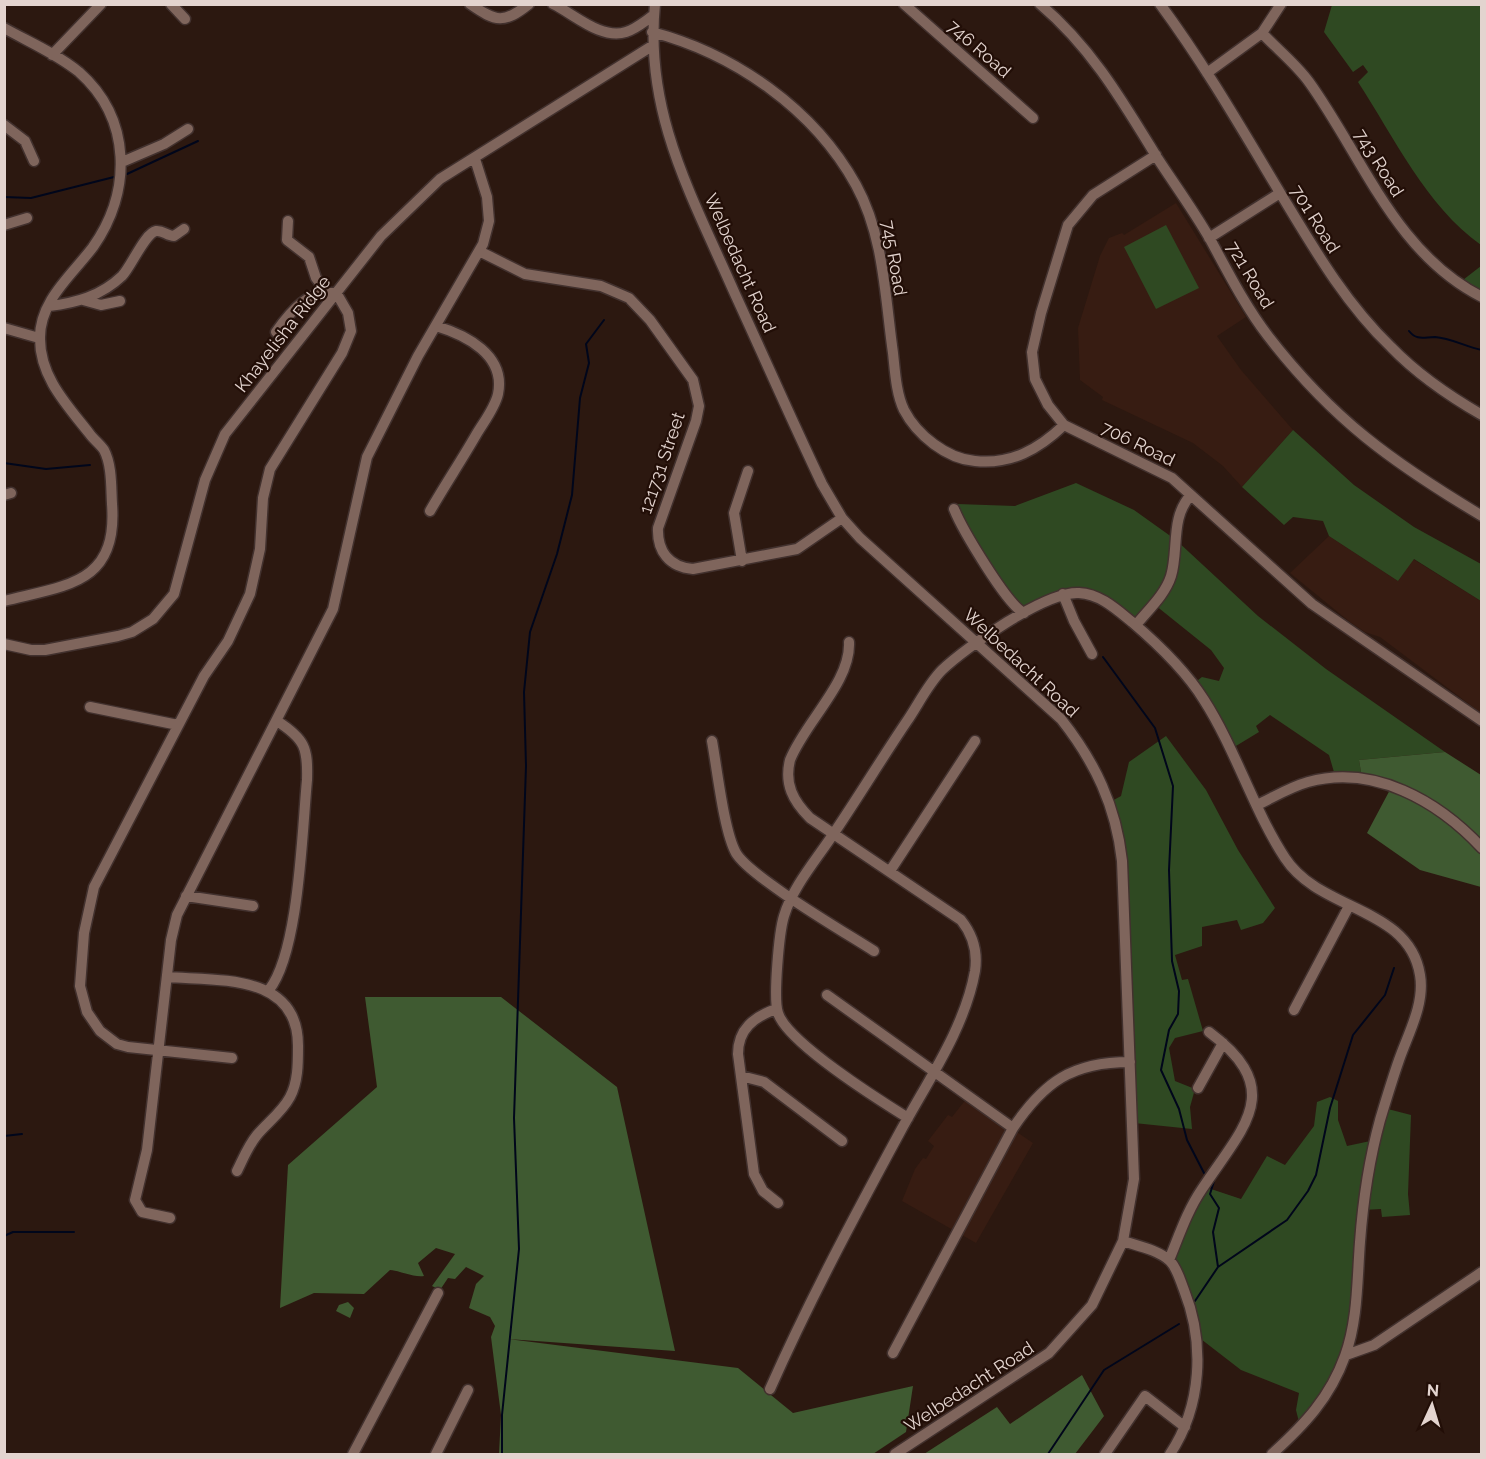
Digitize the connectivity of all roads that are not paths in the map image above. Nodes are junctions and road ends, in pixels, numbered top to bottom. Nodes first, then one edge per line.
1 (171, 4) edge
2 (470, 4) edge
3 (529, 4) edge
4 (553, 4) edge
5 (904, 4) edge
6 (1040, 4) edge
7 (1160, 4) edge
8 (1281, 4) edge
9 (94, 6) edge
10 (654, 10) edge
11 (185, 19) dead end
12 (4, 28) edge
13 (652, 32) junction
14 (1262, 33) junction
15 (652, 46) junction
16 (52, 55) junction
17 (1207, 73) junction
18 (1033, 118) dead end
19 (4, 125) edge
20 (188, 129) dead end
21 (1156, 155) junction
22 (475, 159) junction
23 (34, 161) dead end
24 (122, 162) junction
25 (1280, 193) junction
26 (27, 218) dead end
27 (288, 221) dead end
28 (4, 225) edge
29 (184, 229) dead end
30 (1209, 238) junction
31 (478, 251) junction
32 (332, 293) junction
33 (1482, 297) edge
34 (83, 300) junction
35 (120, 301) dead end
36 (49, 306) junction
37 (436, 326) junction
38 (4, 328) edge
39 (276, 332) dead end
40 (39, 338) junction
41 (1482, 415) edge
42 (1064, 425) junction
43 (748, 471) dead end
44 (1191, 495) junction
45 (954, 509) dead end
46 (430, 511) dead end
47 (1482, 516) edge
48 (842, 518) junction
49 (742, 561) junction
50 (1063, 594) junction
51 (4, 601) edge
52 (1024, 613) junction
53 (1136, 625) junction
54 (849, 642) dead end
55 (978, 643) junction
56 (4, 644) edge
57 (1092, 654) dead end
58 (90, 707) dead end
59 (277, 721) junction
60 (1482, 721) edge
61 (178, 725) junction
62 (712, 741) dead end
63 (975, 741) dead end
64 (1257, 805) junction
65 (833, 834) junction
66 (1482, 848) edge
67 (890, 871) junction
68 (186, 896) junction
69 (792, 898) junction
70 (253, 906) dead end
71 (1349, 906) junction
72 (874, 951) dead end
73 (167, 977) junction
74 (269, 990) junction
75 (826, 995) dead end
76 (776, 1009) junction
77 (1294, 1010) dead end
78 (1209, 1032) dead end
79 (1223, 1043) junction
80 (158, 1050) junction
81 (232, 1058) dead end
82 (1130, 1062) junction
83 (934, 1073) junction
84 (741, 1076) junction
85 (1198, 1088) dead end
86 (908, 1118) junction
87 (1013, 1128) junction
88 (842, 1141) dead end
89 (237, 1171) dead end
90 (778, 1203) dead end
91 (170, 1218) dead end
92 (1123, 1241) junction
93 (1169, 1260) junction
94 (1482, 1272) edge
95 (438, 1293) dead end
96 (892, 1353) dead end
97 (1346, 1355) junction
98 (771, 1389) dead end
99 (468, 1390) dead end
100 (1185, 1426) junction
101 (353, 1455) edge
102 (436, 1455) edge
103 (895, 1455) edge
104 (1105, 1455) edge
105 (1170, 1455) edge
106 (1272, 1455) edge

1 - 11 street
2 - 3 street
4 - 10 street
5 - 18 street, 746 Road
6 - 21 street, 721 Road
7 - 17 street, 701 Road
8 - 14 street
9 - 16 street
10 - 13 street, Welbedacht Road
12 - 16 street
13 - 15 street, Welbedacht Road
13 - 42 street, 745 Road
14 - 17 street
14 - 33 street, 743 Road
15 - 22 street, Khayelisha Ridge
15 - 48 street, Welbedacht Road
16 - 24 street
17 - 25 street, 701 Road
19 - 23 street
20 - 24 street
21 - 30 street, 721 Road
21 - 42 street, 706 Road
22 - 31 street
22 - 32 street, Khayelisha Ridge
24 - 36 street
25 - 30 street
25 - 41 street, 701 Road
26 - 28 street
27 - 32 street
29 - 34 street
30 - 47 street, 721 Road
31 - 37 street
31 - 49 street, 121731 Street
32 - 39 street
32 - 56 street, Khayelisha Ridge
32 - 61 street
34 - 35 street
34 - 36 street
36 - 40 street
37 - 46 street
37 - 59 street
38 - 40 street
40 - 51 street
42 - 44 street, 706 Road
43 - 49 street
44 - 53 street
44 - 60 street, 706 Road
45 - 52 street
48 - 49 street, 121731 Street
48 - 55 street, Welbedacht Road
50 - 52 street
50 - 53 street
50 - 57 street
52 - 55 street
53 - 64 street
54 - 65 street
55 - 65 street
55 - 82 street, Welbedacht Road
58 - 61 street
59 - 68 street
59 - 74 street
61 - 80 street
62 - 69 street
63 - 67 street
64 - 66 street
64 - 71 street
65 - 67 street
65 - 69 street
67 - 83 street
68 - 70 street
68 - 73 street
69 - 72 street
69 - 76 street
71 - 77 street
71 - 97 street
73 - 74 street
73 - 80 street
74 - 89 street
75 - 83 street
76 - 84 street
76 - 86 street
78 - 79 street
79 - 85 street
79 - 93 street
80 - 81 street
80 - 91 street
82 - 87 street
82 - 92 street, Welbedacht Road
83 - 86 street
83 - 87 street
84 - 88 street
84 - 90 street
86 - 98 street
87 - 96 street
92 - 93 street
92 - 103 street, Welbedacht Road
93 - 100 street
94 - 97 street
95 - 101 street
97 - 106 street
99 - 102 street
100 - 104 street
100 - 105 street

